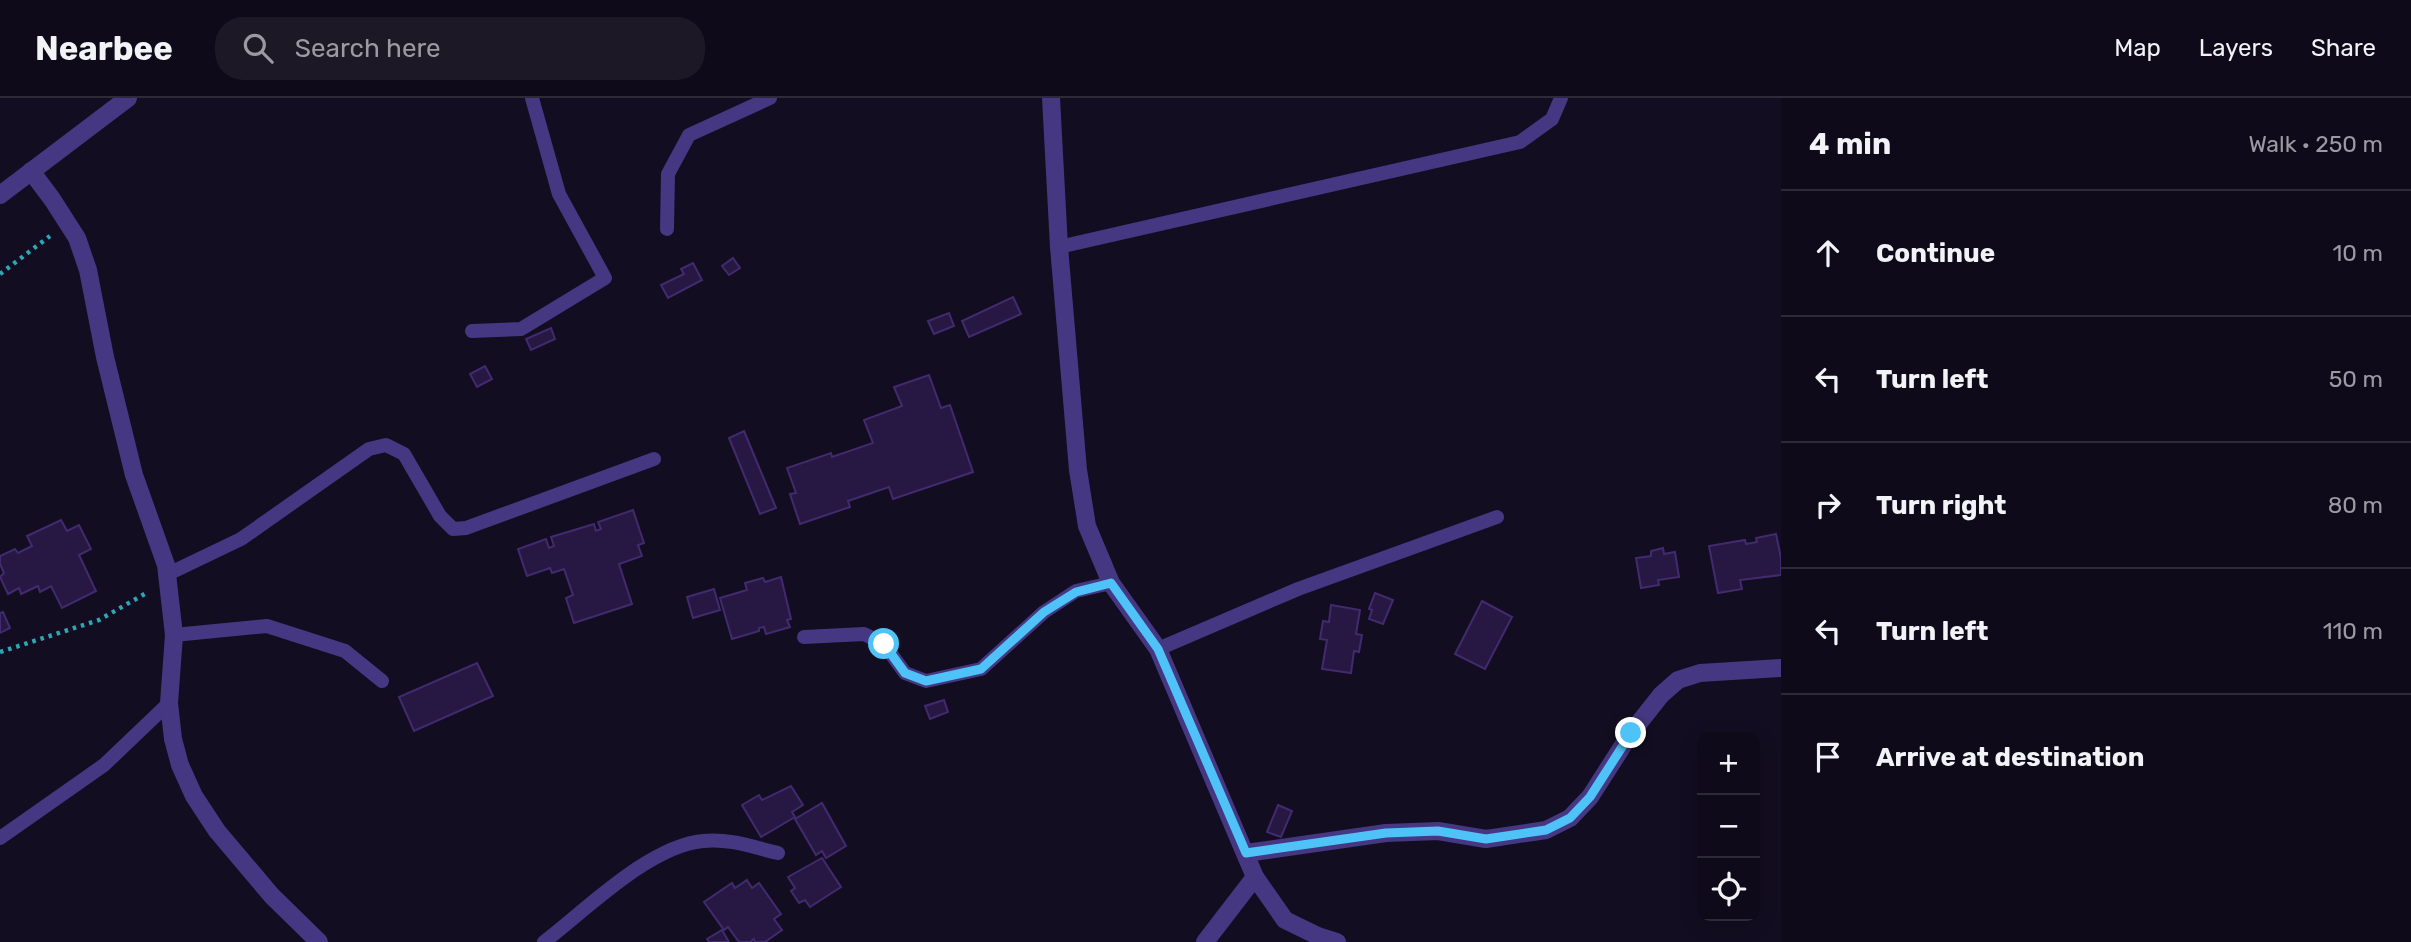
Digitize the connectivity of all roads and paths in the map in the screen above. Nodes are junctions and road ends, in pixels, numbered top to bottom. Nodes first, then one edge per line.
1 (532, 98) edge
2 (770, 98) edge
3 (1051, 98) edge
4 (1561, 98) edge
5 (122, 100) edge
6 (31, 171) junction
7 (0, 195) edge
8 (67, 223) junction
9 (667, 229) dead end
10 (1059, 247) junction
11 (0, 274) edge
12 (472, 331) dead end
13 (654, 459) dead end
14 (1497, 517) dead end
15 (167, 570) junction
16 (1111, 583) junction
17 (174, 635) junction
18 (804, 637) dead end
19 (1158, 649) junction
20 (0, 652) edge
21 (1781, 668) edge
22 (382, 681) dead end
23 (169, 702) junction
24 (0, 838) edge
25 (778, 853) dead end
26 (1246, 853) junction
27 (1255, 877) junction
28 (319, 942) edge
29 (544, 942) edge
30 (1205, 942) edge
31 (1337, 942) edge

1 - 12 lane
2 - 9 lane
3 - 10 street
4 - 10 lane
5 - 6 street
6 - 7 street
6 - 8 street
8 - 11 path
8 - 15 street
10 - 16 street
13 - 15 lane
14 - 19 lane
15 - 17 street
15 - 20 path
16 - 18 lane
16 - 19 street
17 - 22 lane
17 - 23 street
19 - 26 street
21 - 26 street
23 - 24 lane
23 - 28 street
25 - 29 lane
26 - 27 street
27 - 30 street
27 - 31 street

